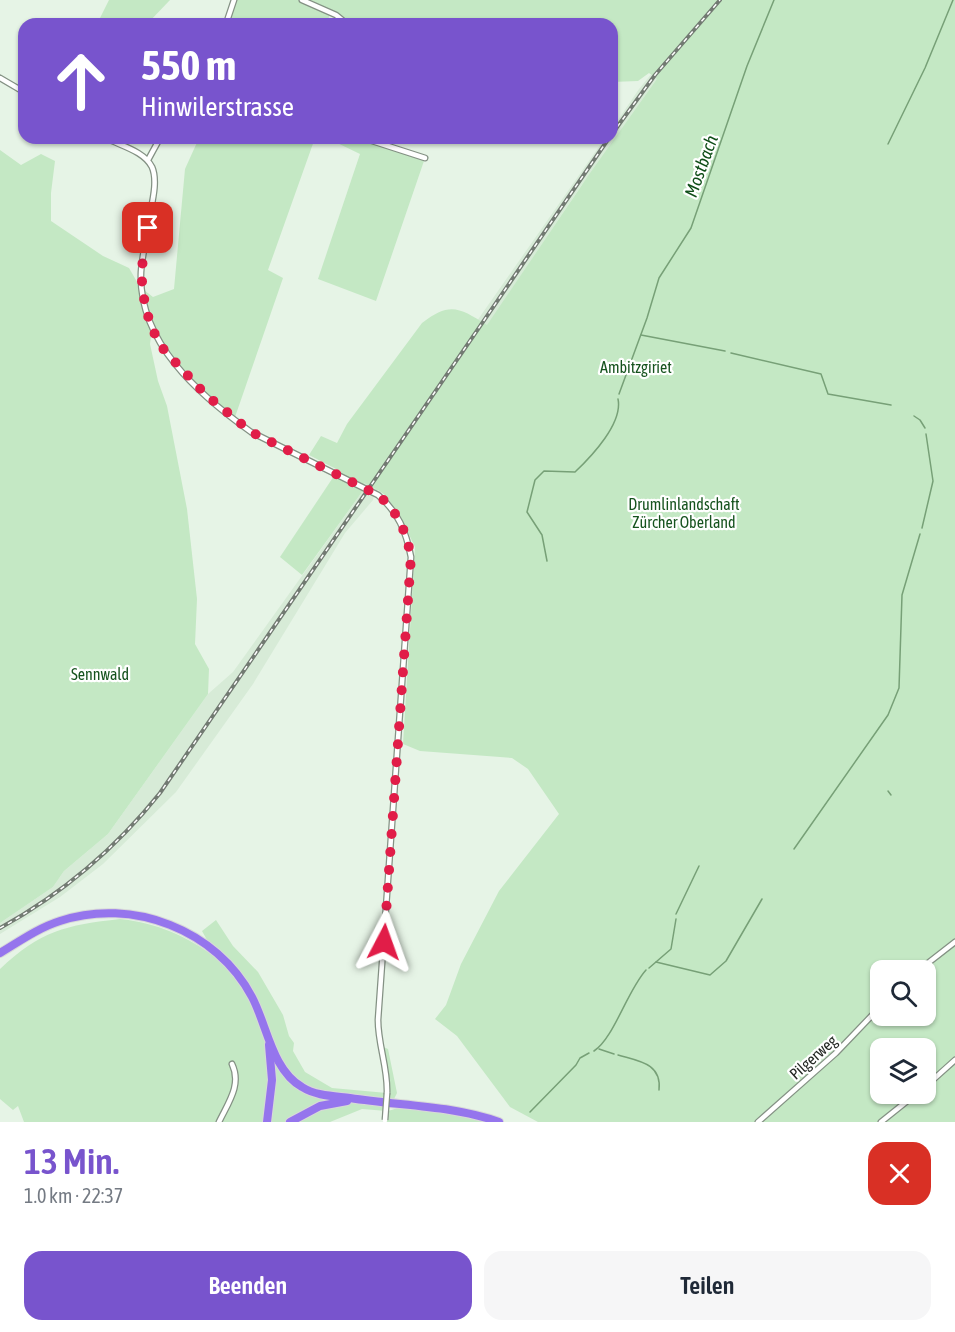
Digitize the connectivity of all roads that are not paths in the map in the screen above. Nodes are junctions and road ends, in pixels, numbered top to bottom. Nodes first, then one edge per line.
1 (234, 0) edge
2 (302, 0) edge
3 (228, 18) edge
4 (340, 18) edge
5 (0, 78) edge
6 (18, 88) edge
7 (117, 144) edge
8 (157, 144) edge
9 (382, 144) edge
10 (425, 158) dead end
11 (148, 160) junction
12 (955, 942) edge
13 (2, 952) edge
14 (932, 960) edge
15 (261, 1017) junction
16 (870, 1017) edge
17 (955, 1060) edge
18 (232, 1064) dead end
19 (936, 1077) edge
20 (363, 1100) junction
21 (904, 1104) edge
22 (385, 1121) edge
23 (219, 1122) edge
24 (267, 1122) edge
25 (290, 1122) edge
26 (499, 1122) edge
27 (758, 1122) edge
28 (881, 1122) edge

1 - 3 street
2 - 4 street
5 - 6 street
7 - 11 street
8 - 11 street
9 - 10 street
11 - 22 street, bridge
12 - 14 street
13 - 15 highway
15 - 20 highway
15 - 24 highway
16 - 27 street, Pilgerweg
17 - 19 street
18 - 23 street
20 - 25 highway
20 - 26 highway
21 - 28 street

